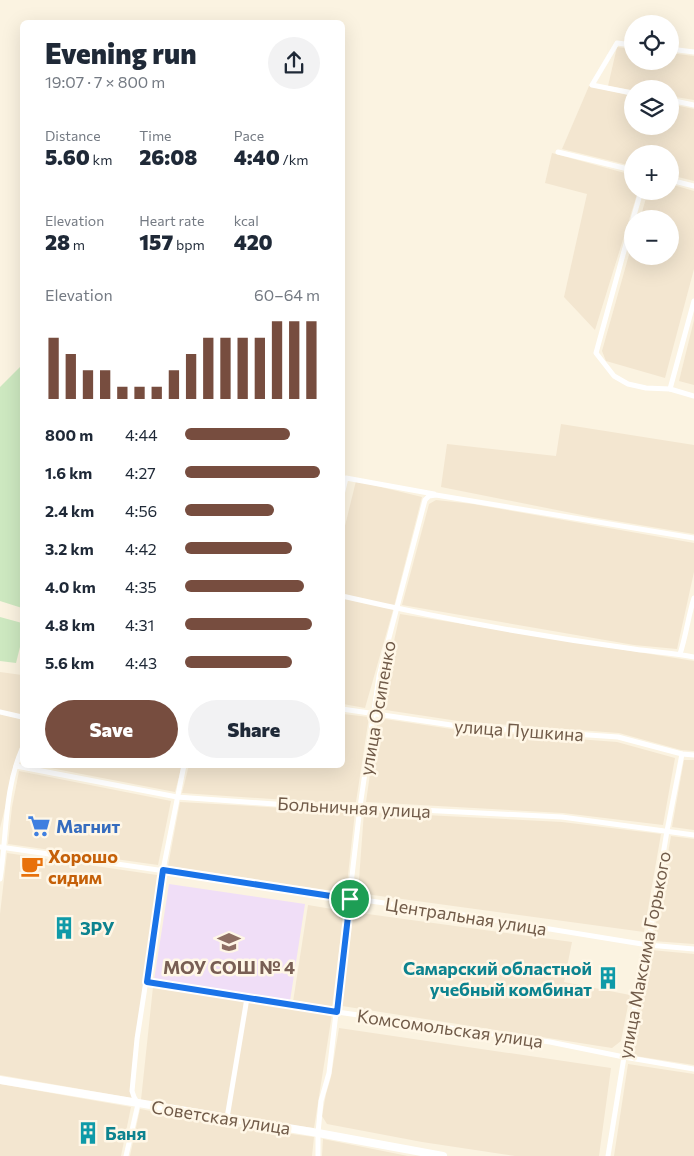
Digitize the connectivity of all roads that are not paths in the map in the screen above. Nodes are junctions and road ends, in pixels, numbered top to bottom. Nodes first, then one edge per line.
1 (624, 44) edge
2 (679, 51) edge
3 (694, 52) edge
4 (624, 91) edge
5 (679, 102) edge
6 (694, 105) edge
7 (558, 152) dead end
8 (624, 168) edge
9 (679, 182) edge
10 (694, 186) edge
11 (624, 252) edge
12 (694, 301) edge
13 (670, 388) junction
14 (694, 396) edge
15 (345, 482) edge
16 (436, 495) junction
17 (694, 538) edge
18 (345, 597) edge
19 (694, 598) edge
20 (397, 608) junction
21 (680, 654) junction
22 (694, 656) edge
23 (345, 709) edge
24 (0, 712) edge
25 (374, 713) junction
26 (20, 717) edge
27 (682, 754) junction
28 (20, 755) edge
29 (694, 755) edge
30 (16, 766) junction
31 (20, 767) edge
32 (26, 768) edge
33 (183, 768) edge
34 (176, 797) junction
35 (360, 807) junction
36 (667, 831) junction
37 (694, 835) edge
38 (2, 848) edge
39 (163, 870) junction
40 (0, 879) edge
41 (350, 899) junction
42 (648, 945) junction
43 (694, 949) edge
44 (147, 982) junction
45 (247, 998) junction
46 (337, 1012) junction
47 (624, 1058) junction
48 (694, 1069) edge
49 (0, 1080) edge
50 (138, 1104) junction
51 (227, 1118) junction
52 (318, 1133) junction
53 (126, 1156) edge
54 (318, 1156) edge
55 (442, 1156) edge
56 (608, 1156) edge

1 - 4 street
2 - 3 street
5 - 6 street
7 - 8 street
9 - 10 street
11 - 13 street
12 - 13 street
13 - 14 street
15 - 16 street
16 - 17 street
16 - 20 street, улица Осипенко
18 - 20 street
19 - 21 street
20 - 21 street
20 - 25 street, улица Осипенко
21 - 22 street
23 - 25 street, улица Пушкина
24 - 26 street
25 - 27 street, улица Пушкина
25 - 35 street, улица Осипенко
27 - 29 street, улица Пушкина
27 - 36 street, улица Максима Горького
28 - 30 street
30 - 31 street, Больничная улица
30 - 38 street
32 - 34 street, Больничная улица
33 - 34 street
34 - 35 street, Больничная улица
34 - 39 street
35 - 36 street, Больничная улица
35 - 41 street, улица Осипенко
36 - 37 street, Больничная улица
36 - 42 street, улица Максима Горького
38 - 39 street, Центральная улица
38 - 40 street
39 - 41 street, Центральная улица
39 - 44 street
41 - 42 street, Центральная улица
41 - 46 street, улица Осипенко
42 - 43 street, Центральная улица
42 - 47 street, улица Максима Горького
44 - 45 street, Комсомольская улица
44 - 50 street
45 - 46 street, Комсомольская улица
45 - 51 street
46 - 47 street, Комсомольская улица
46 - 52 street, улица Осипенко
47 - 48 street, Комсомольская улица
47 - 56 street, улица Максима Горького
49 - 50 street, Советская улица
50 - 51 street, Советская улица
50 - 53 street
51 - 52 street, Советская улица
52 - 54 street, улица Осипенко
52 - 55 street, Советская улица

